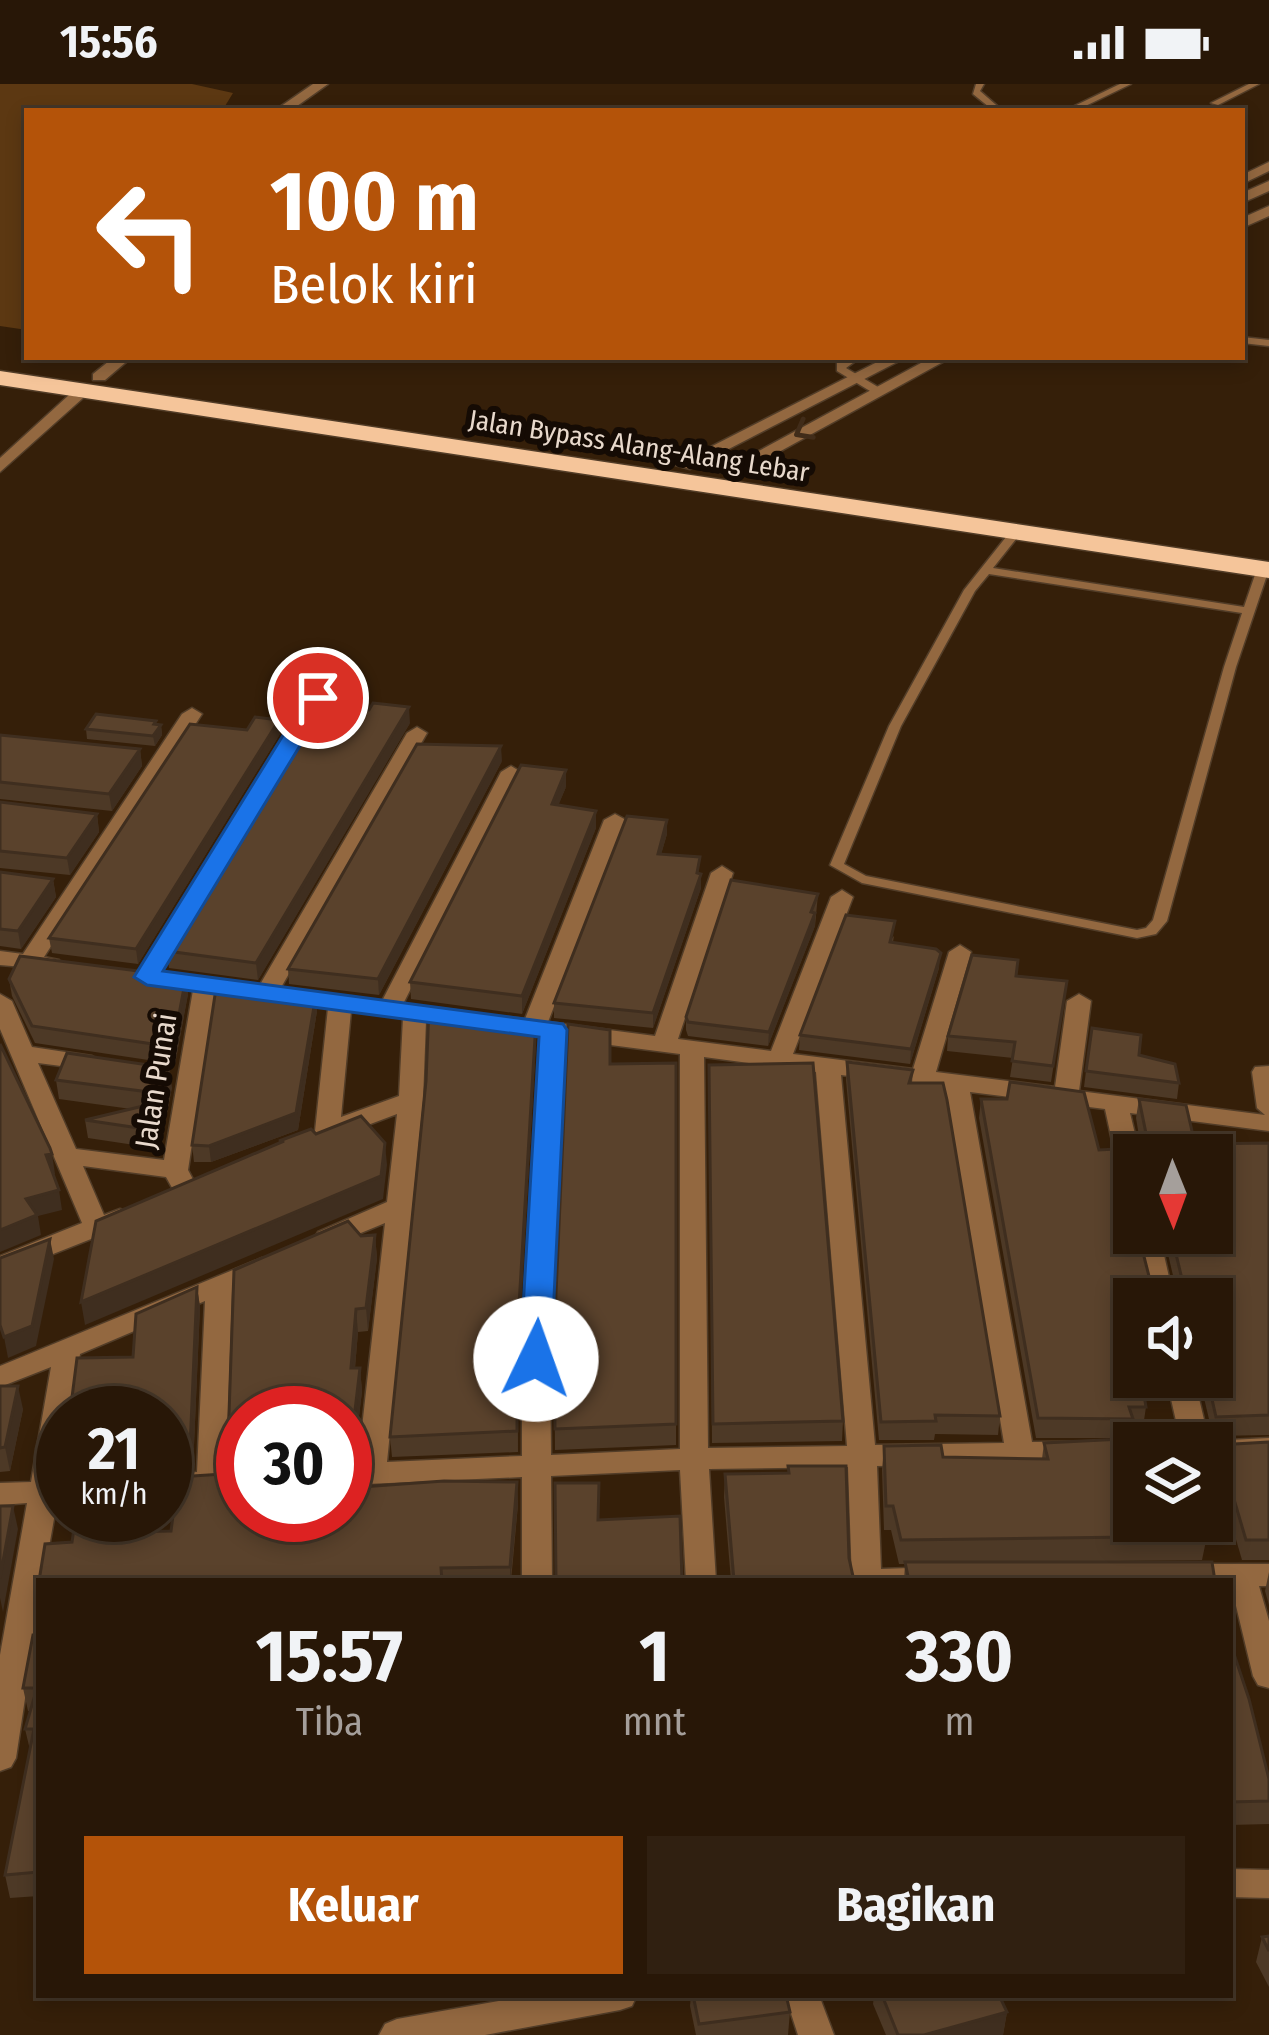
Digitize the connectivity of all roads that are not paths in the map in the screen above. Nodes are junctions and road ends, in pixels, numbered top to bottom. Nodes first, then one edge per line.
1 (322, 84) edge
2 (980, 84) edge
3 (1126, 84) edge
4 (1255, 84) edge
5 (1215, 103) dead end
6 (286, 108) edge
7 (995, 108) edge
8 (1074, 108) edge
9 (120, 360) edge
10 (851, 360) edge
11 (893, 360) edge
12 (938, 360) edge
13 (0, 362) edge
14 (0, 379) edge
15 (854, 381) junction
16 (86, 389) junction
17 (879, 392) junction
18 (684, 465) junction
19 (0, 467) edge
20 (728, 472) junction
21 (1014, 535) junction
22 (1267, 564) edge
23 (986, 570) junction
24 (1249, 611) junction
25 (318, 698) dead end
26 (192, 714) dead end
27 (418, 733) dead end
28 (511, 772) edge
29 (615, 820) dead end
30 (722, 873) dead end
31 (842, 897) dead end
32 (960, 952) dead end
33 (0, 958) edge
34 (29, 962) junction
35 (76, 968) edge
36 (205, 985) junction
37 (267, 993) junction
38 (0, 1001) edge
39 (1079, 1001) dead end
40 (340, 1002) junction
41 (402, 1011) junction
42 (544, 1029) junction
43 (678, 1046) junction
44 (23, 1053) junction
45 (779, 1060) junction
46 (829, 1066) junction
47 (128, 1069) edge
48 (1264, 1072) dead end
49 (922, 1078) junction
50 (956, 1083) junction
51 (1066, 1095) junction
52 (411, 1100) junction
53 (1115, 1101) junction
54 (1269, 1108) edge
55 (1269, 1124) edge
56 (1123, 1134) edge
57 (66, 1156) junction
58 (176, 1187) junction
59 (397, 1208) junction
60 (98, 1228) junction
61 (0, 1266) edge
62 (219, 1286) junction
63 (67, 1348) junction
64 (0, 1377) edge
65 (64, 1386) edge
66 (371, 1386) edge
67 (1269, 1448) edge
68 (1233, 1449) edge
69 (1113, 1451) edge
70 (1020, 1453) junction
71 (862, 1455) junction
72 (694, 1459) junction
73 (537, 1467) junction
74 (372, 1473) edge
75 (211, 1482) junction
76 (216, 1482) edge
77 (192, 1483) edge
78 (36, 1492) edge
79 (0, 1494) edge
80 (41, 1542) edge
81 (1255, 1575) edge
82 (1146, 1576) edge
83 (537, 1578) edge
84 (701, 1578) edge
85 (872, 1578) edge
86 (19, 1622) edge
87 (1269, 1676) edge
88 (0, 1758) edge
89 (1233, 1883) edge
90 (1269, 1883) edge
91 (603, 1998) edge
92 (803, 1998) edge
93 (397, 2035) edge
94 (816, 2035) edge

1 - 6 street
2 - 7 lane
3 - 8 lane
4 - 5 lane
9 - 16 street
10 - 15 lane
11 - 15 street
12 - 17 street
13 - 16 highway, Jalan Bypass Alang-Alang Lebar
14 - 16 highway, Jalan Bypass Alang-Alang Lebar
15 - 17 lane
15 - 18 street
16 - 18 highway, Jalan Bypass Alang-Alang Lebar
16 - 19 street
16 - 21 highway, Jalan Bypass Alang-Alang Lebar
17 -> 20 street
18 - 20 highway, Jalan Bypass Alang-Alang Lebar
20 - 22 highway, Jalan Bypass Alang-Alang Lebar
21 - 22 highway, Jalan Bypass Alang-Alang Lebar
21 - 23 lane
22 - 24 lane
23 - 24 lane
23 - 24 lane
25 - 36 street
26 - 34 street
27 - 37 street
28 - 41 street
29 - 42 street
30 - 43 street
31 - 45 street
32 - 49 street
33 - 34 street
34 - 35 street
36 - 37 street
36 - 58 street, Jalan Punai
37 - 40 street
38 - 44 street
39 - 51 street
40 - 41 street
40 - 52 street
41 - 42 street
41 - 52 street
42 - 43 street
42 - 73 street
43 - 45 street
43 - 72 street
44 - 47 street
44 - 57 street
45 - 46 street
46 - 49 street
46 - 71 street
48 - 54 street
49 - 50 street
50 - 51 street
50 - 70 street
51 - 53 street
52 - 59 street
53 - 55 street
53 - 56 street
57 - 58 street
57 - 60 street
58 - 60 street
59 - 62 street
59 - 66 street
60 - 61 street
62 - 63 street
62 - 75 street
63 - 64 street
63 - 65 street
67 - 68 street
69 - 70 street
70 - 71 street
71 - 72 street
71 - 85 street
72 - 73 street
72 - 84 street
73 - 74 street
73 - 83 street
75 - 76 street
75 - 77 street
78 - 79 street
80 - 86 street
81 - 82 street
81 - 87 street
86 - 88 street
89 - 90 street
91 - 93 street
92 - 94 street

